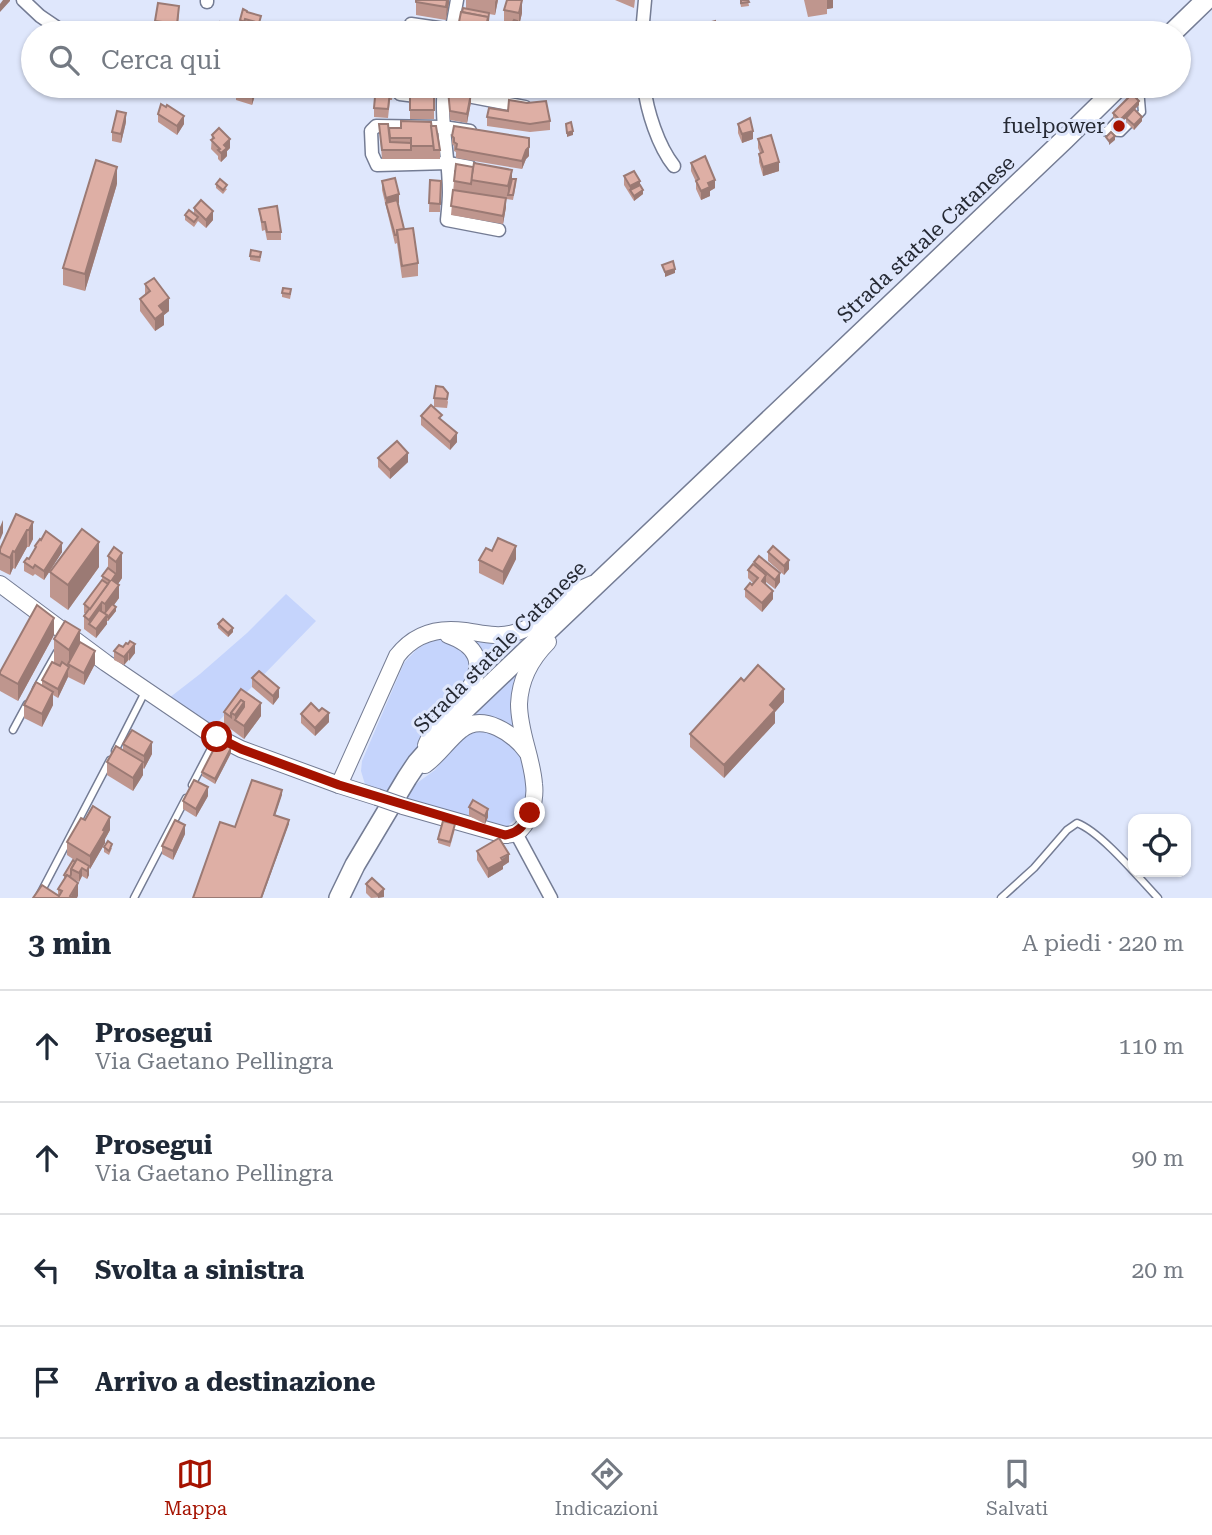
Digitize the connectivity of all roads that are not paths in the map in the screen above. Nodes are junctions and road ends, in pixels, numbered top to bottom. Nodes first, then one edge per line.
1 (23, 0) edge
2 (457, 0) edge
3 (645, 0) edge
4 (1206, 0) edge
5 (47, 21) edge
6 (454, 21) edge
7 (643, 21) edge
8 (1184, 21) edge
9 (443, 98) edge
10 (475, 98) edge
11 (646, 98) edge
12 (1107, 98) edge
13 (1137, 98) edge
14 (1139, 98) edge
15 (539, 105) edge
16 (1131, 105) edge
17 (1122, 114) edge
18 (1088, 116) junction
19 (443, 127) junction
20 (1105, 132) junction
21 (484, 133) edge
22 (448, 163) junction
23 (674, 166) dead end
24 (487, 171) edge
25 (499, 230) dead end
26 (600, 580) junction
27 (0, 584) edge
28 (580, 599) junction
29 (440, 631) junction
30 (63, 632) junction
31 (146, 691) junction
32 (13, 730) dead end
33 (217, 737) junction
34 (528, 754) junction
35 (412, 770) junction
36 (339, 785) junction
37 (516, 833) junction
38 (38, 898) edge
39 (134, 898) edge
40 (339, 898) edge
41 (551, 898) edge
42 (1002, 898) edge
43 (1158, 898) edge

1 - 5 street
2 - 6 street
3 - 7 street
4 - 8 main road
9 - 19 street
10 - 15 street
11 - 23 street
12 - 18 main road, Strada statale Catanese
13 - 16 lane
14 - 20 lane
17 - 20 lane
18 - 20 lane
18 - 26 main road, Strada statale Catanese
19 - 21 street
19 - 22 street
19 - 22 street
22 - 24 street
22 - 25 street
26 - 28 main road, Strada statale Catanese
26 - 29 street
27 - 30 street
28 - 34 street
28 - 35 main road, Strada statale Catanese
29 - 35 street
29 - 36 street
30 - 31 street
30 - 32 lane
31 - 33 street
31 - 38 lane
33 - 36 street
33 - 39 lane
34 - 35 street
34 - 37 street
35 - 40 main road, Strada statale Catanese
36 - 37 street, bridge
37 - 41 street
42 - 43 lane

